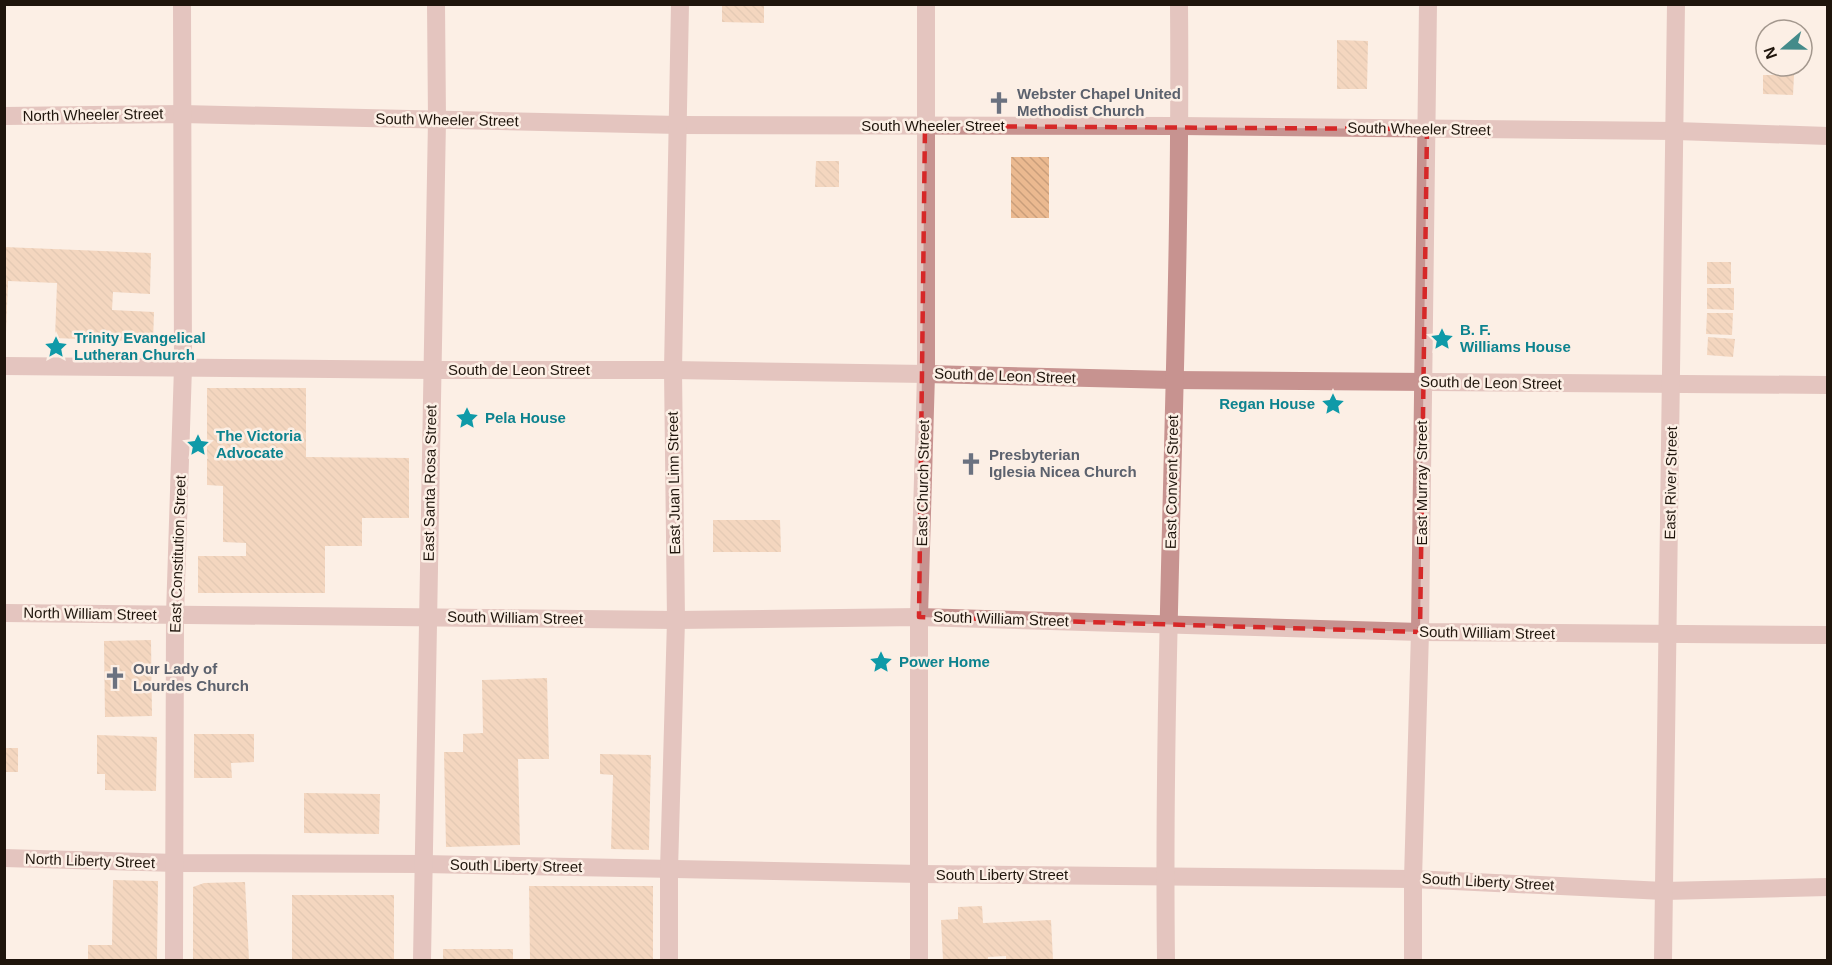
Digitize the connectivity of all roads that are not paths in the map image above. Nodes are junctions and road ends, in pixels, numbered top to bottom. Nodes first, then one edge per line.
1 (182, 4) edge
2 (436, 4) edge
3 (680, 4) edge
4 (926, 4) edge
5 (1179, 4) edge
6 (1428, 4) edge
7 (1676, 4) edge
8 (182, 114) junction
9 (4, 116) edge
10 (437, 120) junction
11 (679, 125) junction
12 (925, 126) junction
13 (1180, 126) junction
14 (1427, 129) junction
15 (1676, 132) junction
16 (1827, 136) edge
17 (4, 366) edge
18 (183, 367) junction
19 (433, 370) junction
20 (673, 370) junction
21 (926, 374) junction
22 (1173, 380) junction
23 (1422, 382) junction
24 (1673, 385) junction
25 (1827, 385) edge
26 (4, 613) edge
27 (175, 615) junction
28 (427, 616) junction
29 (919, 617) junction
30 (676, 620) junction
31 (1170, 624) junction
32 (1420, 632) junction
33 (1668, 635) junction
34 (1827, 635) edge
35 (4, 858) edge
36 (176, 863) junction
37 (424, 864) junction
38 (669, 870) junction
39 (920, 874) junction
40 (1165, 876) junction
41 (1413, 879) junction
42 (1827, 887) edge
43 (1664, 891) junction
44 (174, 960) edge
45 (422, 960) edge
46 (669, 960) edge
47 (920, 960) edge
48 (1166, 960) edge
49 (1413, 960) edge
50 (1663, 960) edge

1 - 8 street, East Constitution Street
2 - 10 street, East Santa Rosa Street
3 - 11 street, East Juan Linn Street
4 - 12 street, East Church Street
5 - 13 street, East Convent Street
6 - 14 street, East Murray Street
7 - 15 street, East River Street
8 - 9 street, North Wheeler Street
8 - 10 street, South Wheeler Street
8 - 18 street, East Constitution Street
10 - 11 street, South Wheeler Street
10 - 19 street, East Santa Rosa Street
11 - 12 street, South Wheeler Street
11 - 20 street, East Juan Linn Street
12 - 13 street, South Wheeler Street
12 - 21 street, East Church Street
13 - 14 street, South Wheeler Street
13 - 22 street, East Convent Street
14 - 15 street, South Wheeler Street
14 - 23 street, East Murray Street
15 - 16 street, South Wheeler Street
15 - 24 street, East River Street
17 - 18 street, South de Leon Street
18 - 19 street, South de Leon Street
18 - 27 street, East Constitution Street
19 - 20 street, South de Leon Street
19 - 28 street, East Santa Rosa Street
20 - 21 street, South de Leon Street
20 - 30 street, East Juan Linn Street
21 - 22 street, South de Leon Street
21 - 29 street, East Church Street
22 - 23 street, South de Leon Street
22 - 31 street, East Convent Street
23 - 24 street, South de Leon Street
23 - 32 street, East Murray Street
24 - 25 street, South de Leon Street
24 - 33 street, East River Street
26 - 27 street, North William Street
27 - 28 street, South William Street
27 - 36 street, East Constitution Street
28 - 30 street, South William Street
28 - 37 street, East Santa Rosa Street
29 - 30 street, South William Street
29 - 31 street, South William Street
29 - 39 street, East Church Street
30 - 38 street, East Juan Linn Street
31 - 32 street, South William Street
31 - 40 street, East Convent Street
32 - 33 street, South William Street
32 - 41 street, East Murray Street
33 - 34 street, South William Street
33 - 43 street, East River Street
35 - 36 street, North Liberty Street
36 - 37 street, South Liberty Street
36 - 44 street, East Constitution Street
37 - 38 street, South Liberty Street
37 - 45 street, East Santa Rosa Street
38 - 39 street, South Liberty Street
38 - 46 street, East Juan Linn Street
39 - 40 street, South Liberty Street
39 - 47 street, East Church Street
40 - 41 street, South Liberty Street
40 - 48 street, East Convent Street
41 - 43 street, South Liberty Street
41 - 49 street, East Murray Street
42 - 43 street, South Liberty Street
43 - 50 street, East River Street

